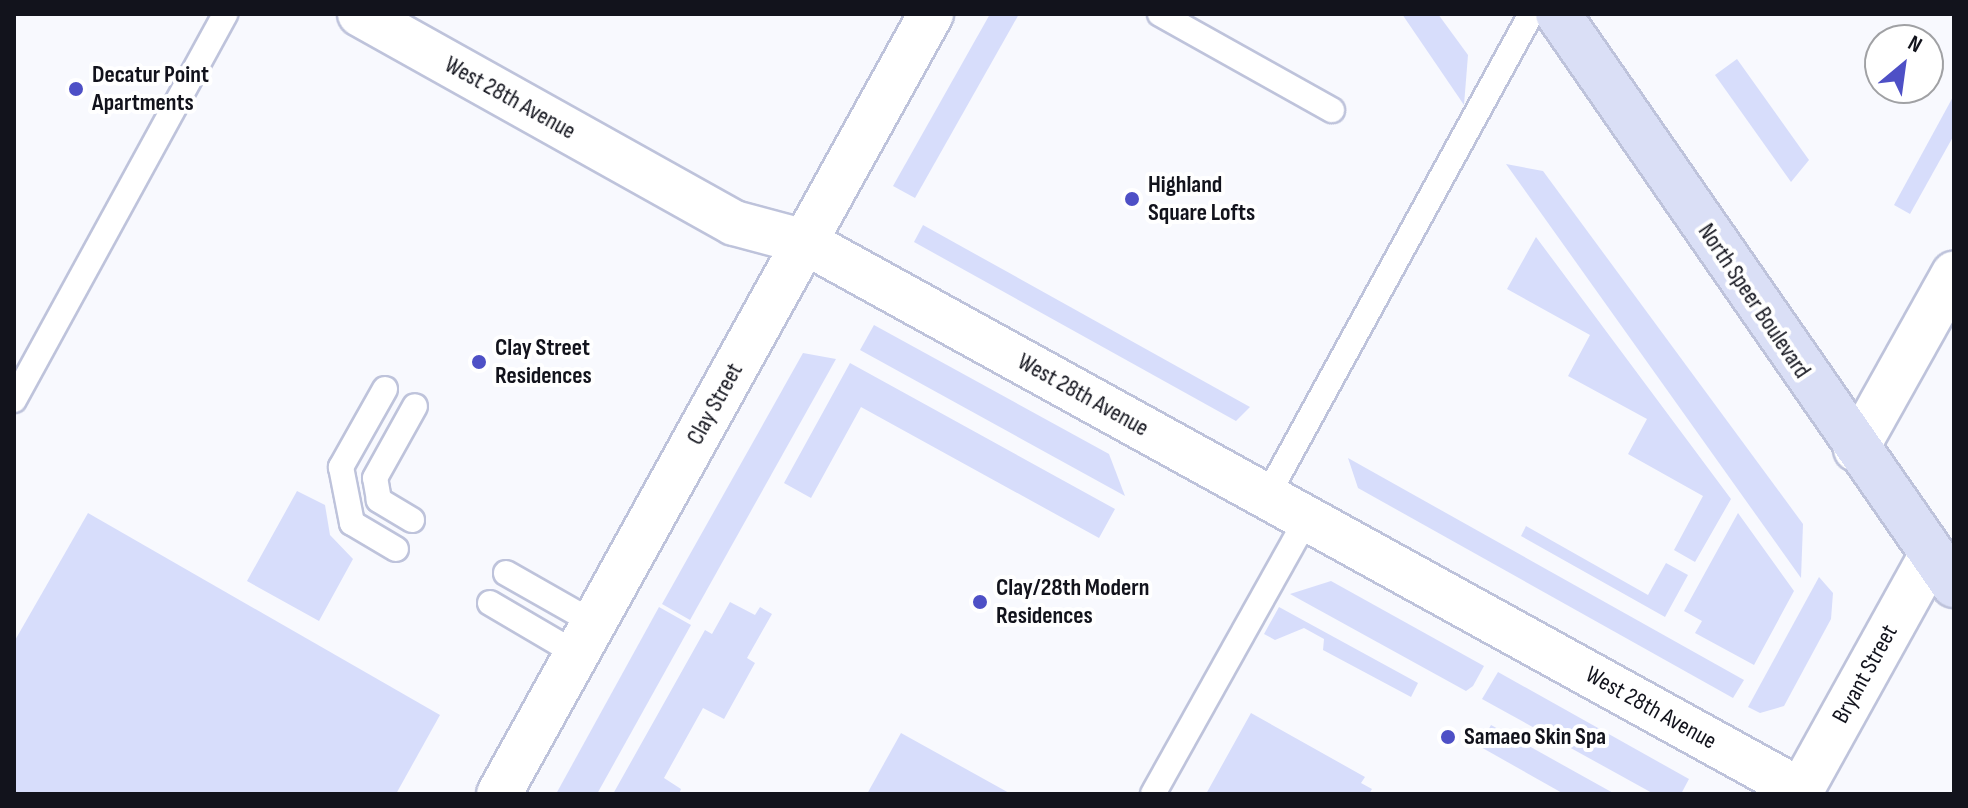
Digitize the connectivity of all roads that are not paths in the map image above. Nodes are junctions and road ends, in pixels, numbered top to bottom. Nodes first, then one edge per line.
1 (225, 14) edge
2 (360, 14) edge
3 (931, 14) edge
4 (1160, 14) edge
5 (1531, 14) edge
6 (1558, 14) edge
7 (1332, 110) dead end
8 (805, 242) junction
9 (1954, 274) edge
10 (385, 389) dead end
11 (14, 400) edge
12 (415, 406) dead end
13 (1856, 449) junction
14 (1267, 496) junction
15 (1307, 518) junction
16 (412, 520) dead end
17 (396, 549) dead end
18 (1943, 569) edge
19 (506, 573) dead end
20 (490, 603) dead end
21 (585, 638) junction
22 (1800, 792) edge
23 (499, 794) edge
24 (1153, 794) edge

1 - 11 lane
2 - 8 street, West 28th Avenue
3 - 8 street, Clay Street
4 - 7 lane
5 - 14 lane
6 - 13 main road, North Speer Boulevard
8 - 14 street, West 28th Avenue
8 - 21 street, Clay Street
9 - 13 street
10 - 17 lane
12 - 16 lane
13 - 18 main road, North Speer Boulevard
14 - 15 street, West 28th Avenue
15 - 22 street, West 28th Avenue
15 - 24 lane
18 - 22 street, Bryant Street
19 - 21 lane
20 - 21 lane
21 - 23 street, Clay Street

